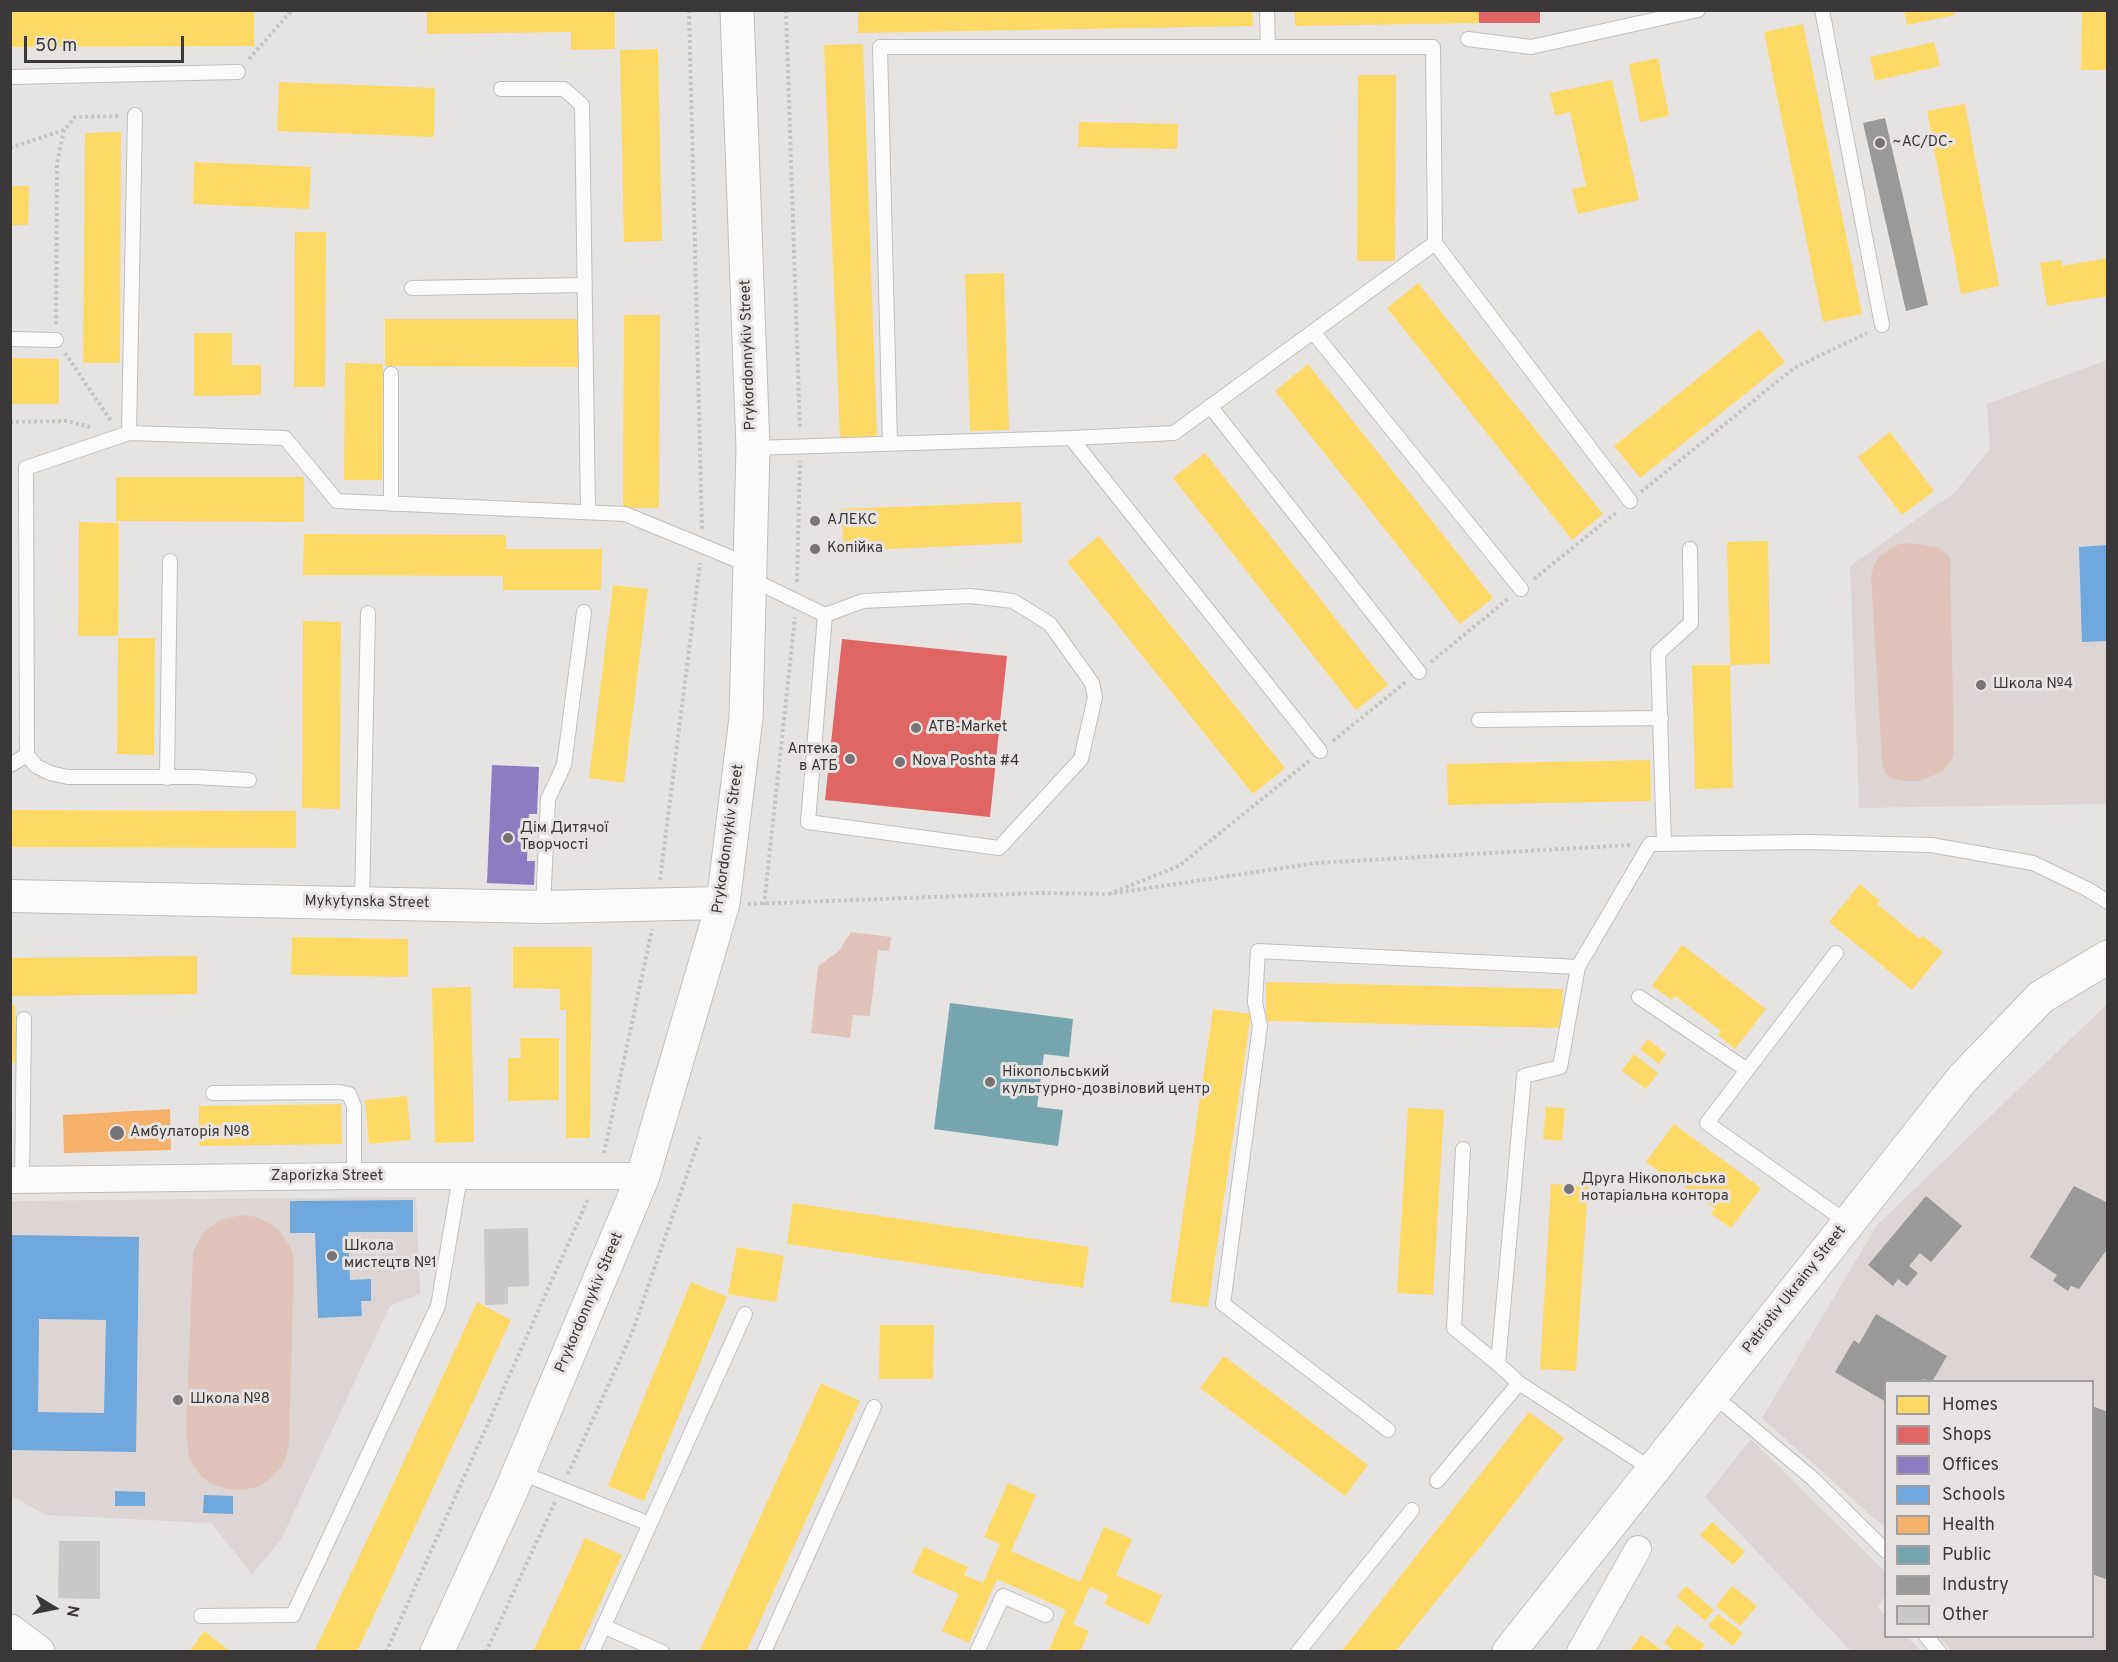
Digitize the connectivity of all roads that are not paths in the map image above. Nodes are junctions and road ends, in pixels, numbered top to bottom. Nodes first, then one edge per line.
1 (737, 10) edge
2 (1268, 10) edge
3 (1698, 10) edge
4 (1822, 10) edge
5 (1468, 39) dead end
6 (1268, 47) junction
7 (238, 72) road end
8 (10, 77) edge
9 (501, 88) dead end
10 (135, 115) road end
11 (1435, 243) junction
12 (585, 285) junction
13 (412, 288) dead end
14 (1882, 325) road end
15 (1313, 332) junction
16 (10, 339) edge
17 (56, 340) road end
18 (391, 374) dead end
19 (1210, 406) junction
20 (126, 435) junction
21 (1071, 438) junction
22 (890, 443) junction
23 (753, 448) junction
24 (1630, 501) road end
25 (391, 504) junction
26 (588, 512) junction
27 (1690, 549) dead end
28 (170, 561) dead end
29 (749, 572) junction
30 (1521, 589) road end
31 (584, 612) dead end
32 (368, 614) dead end
33 (825, 615) junction
34 (1419, 672) road end
35 (1661, 718) junction
36 (1479, 720) dead end
37 (1320, 751) road end
38 (27, 755) junction
39 (10, 765) edge
40 (167, 778) junction
41 (249, 780) dead end
42 (1664, 844) junction
43 (10, 896) edge
44 (2108, 902) edge
45 (362, 903) junction
46 (723, 903) junction
47 (543, 907) junction
48 (1836, 953) dead end
49 (2108, 957) edge
50 (1578, 967) junction
51 (1639, 998) dead end
52 (24, 1019) dead end
53 (1747, 1070) junction
54 (213, 1093) dead end
55 (1463, 1149) dead end
56 (354, 1176) junction
57 (643, 1176) junction
58 (460, 1177) junction
59 (16, 1180) edge
60 (1848, 1223) junction
61 (745, 1314) dead end
62 (1498, 1364) junction
63 (1519, 1383) junction
64 (1712, 1394) junction
65 (874, 1407) dead end
66 (1388, 1430) dead end
67 (1653, 1470) junction
68 (519, 1472) junction
69 (1437, 1481) dead end
70 (1412, 1510) dead end
71 (650, 1524) junction
72 (1638, 1549) dead end
73 (1884, 1549) edge
74 (1046, 1615) dead end
75 (201, 1616) dead end
76 (603, 1626) junction
77 (10, 1631) edge
78 (1928, 1638) edge
79 (38, 1652) edge
80 (437, 1652) edge
81 (592, 1652) edge
82 (662, 1652) edge
83 (764, 1652) edge
84 (977, 1652) edge
85 (1298, 1652) edge
86 (1509, 1652) edge
87 (1580, 1652) edge
88 (1940, 1652) edge

1 - 23 main road, Prykordonnykiv Street
2 - 6 lane
3 - 5 lane
4 - 14 lane
6 - 11 lane
6 - 22 lane
7 - 8 lane
9 - 12 lane
10 - 20 lane
11 - 15 lane
11 - 24 lane
12 - 13 lane
12 - 26 lane
15 - 19 lane
15 - 30 lane
16 - 17 lane
18 - 25 lane
19 - 21 lane
19 - 34 lane
20 - 25 lane
20 - 38 lane
21 - 22 lane
21 - 37 lane
22 - 23 lane
23 - 29 main road, Prykordonnykiv Street
25 - 26 lane
26 - 29 lane
27 - 35 lane
28 - 40 lane
29 - 33 lane
29 - 46 main road, Prykordonnykiv Street
31 - 47 lane
32 - 45 lane
33 - 33 lane
35 - 36 lane
35 - 42 lane
38 - 39 lane
38 - 40 lane
40 - 41 lane
42 - 44 lane
42 - 50 lane
43 - 45 street, Mykytynska Street
45 - 47 street, Mykytynska Street
46 - 47 street, Mykytynska Street
46 - 57 main road, Prykordonnykiv Street
48 - 53 lane
49 - 60 main road, Patriotiv Ukrainy Street
50 - 62 lane
50 - 66 lane
51 - 53 lane
52 - 59 lane
53 - 60 lane
54 - 56 lane
55 - 62 lane
56 - 58 street, Zaporizka Street
56 - 59 street, Zaporizka Street
57 - 58 street, Zaporizka Street
57 - 68 main road, Prykordonnykiv Street
58 - 75 lane
60 - 64 main road, Patriotiv Ukrainy Street
61 - 71 lane
62 - 63 lane
63 - 67 lane
63 - 69 lane
64 - 67 main road, Patriotiv Ukrainy Street
64 - 73 lane
65 - 83 lane
67 - 86 main road, Patriotiv Ukrainy Street
68 - 71 lane
68 - 80 main road, Prykordonnykiv Street
70 - 85 lane
71 - 76 lane
72 - 87 street
74 - 84 lane
76 - 81 lane
76 - 82 lane
77 - 79 main road
78 - 88 lane

